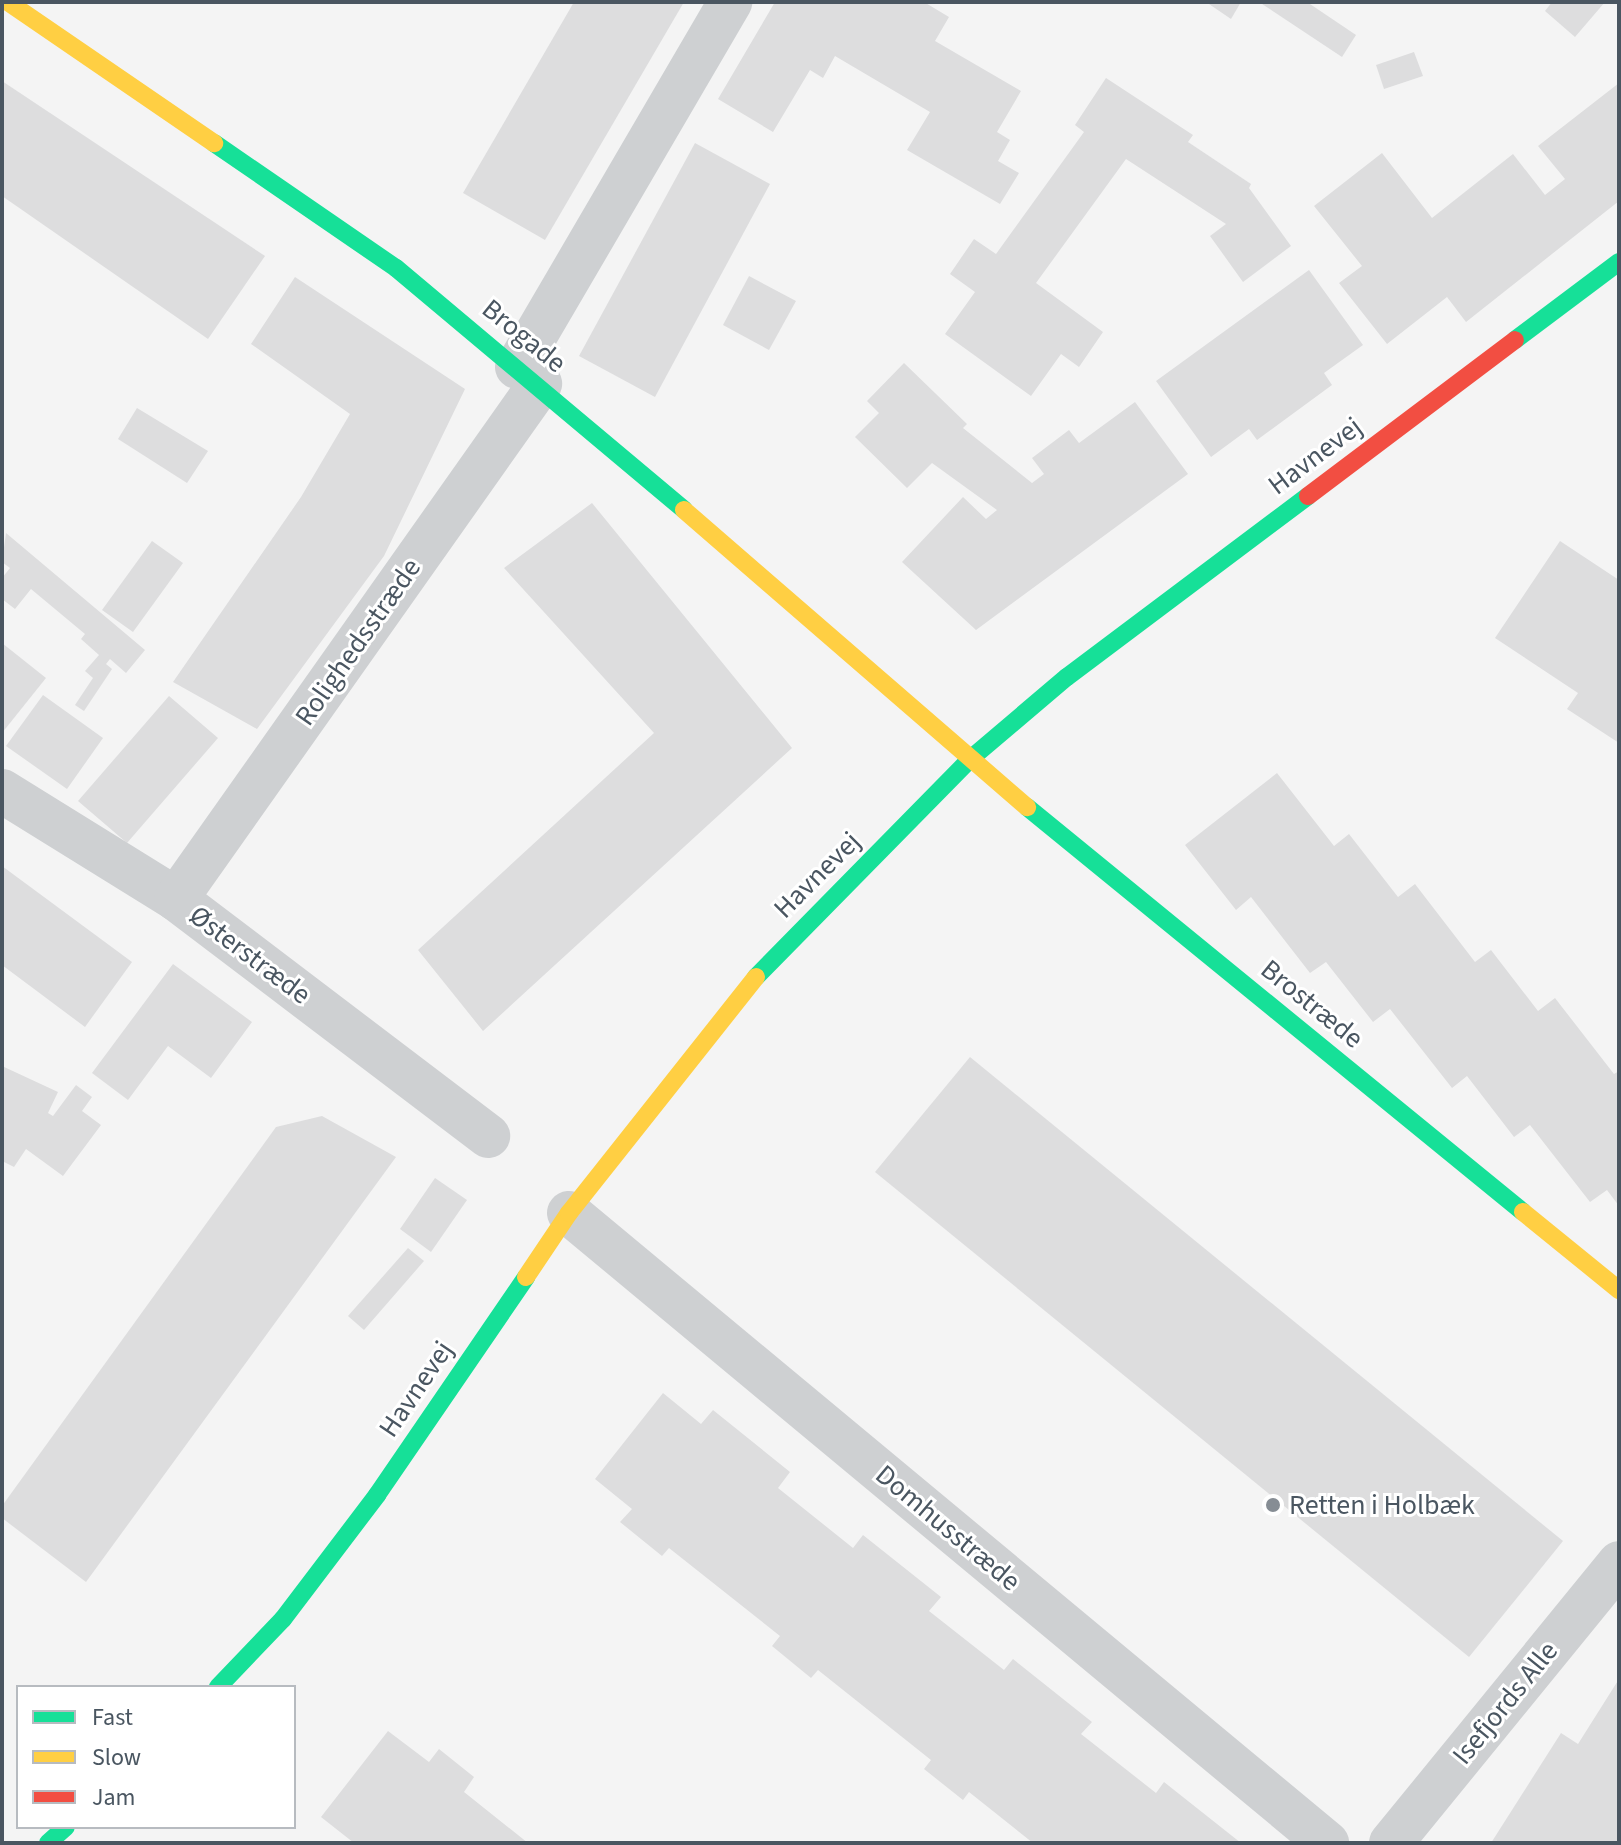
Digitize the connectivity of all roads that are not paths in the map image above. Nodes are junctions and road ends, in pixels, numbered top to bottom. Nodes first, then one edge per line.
1 (8, 2) edge
2 (730, 2) edge
3 (1619, 262) edge
4 (528, 376) junction
5 (969, 760) junction
6 (2, 791) edge
7 (176, 899) junction
8 (488, 1136) dead end
9 (569, 1213) junction
10 (1619, 1290) edge
11 (1619, 1563) edge
12 (220, 1685) edge
13 (64, 1829) edge
14 (48, 1843) edge
15 (1327, 1843) edge
16 (1391, 1843) edge

1 - 4 street, Brogade
2 - 4 street, Rolighedsstræde
3 - 5 street, Havnevej
4 - 5 street, Brogade
4 - 7 street, Rolighedsstræde
5 - 9 street, Havnevej
5 - 10 street, Brostræde
6 - 7 street, Østerstræde
7 - 8 street, Østerstræde
9 - 12 street, Havnevej
9 - 15 street, Domhusstræde
11 - 16 street, Isefjords Alle
13 - 14 street

